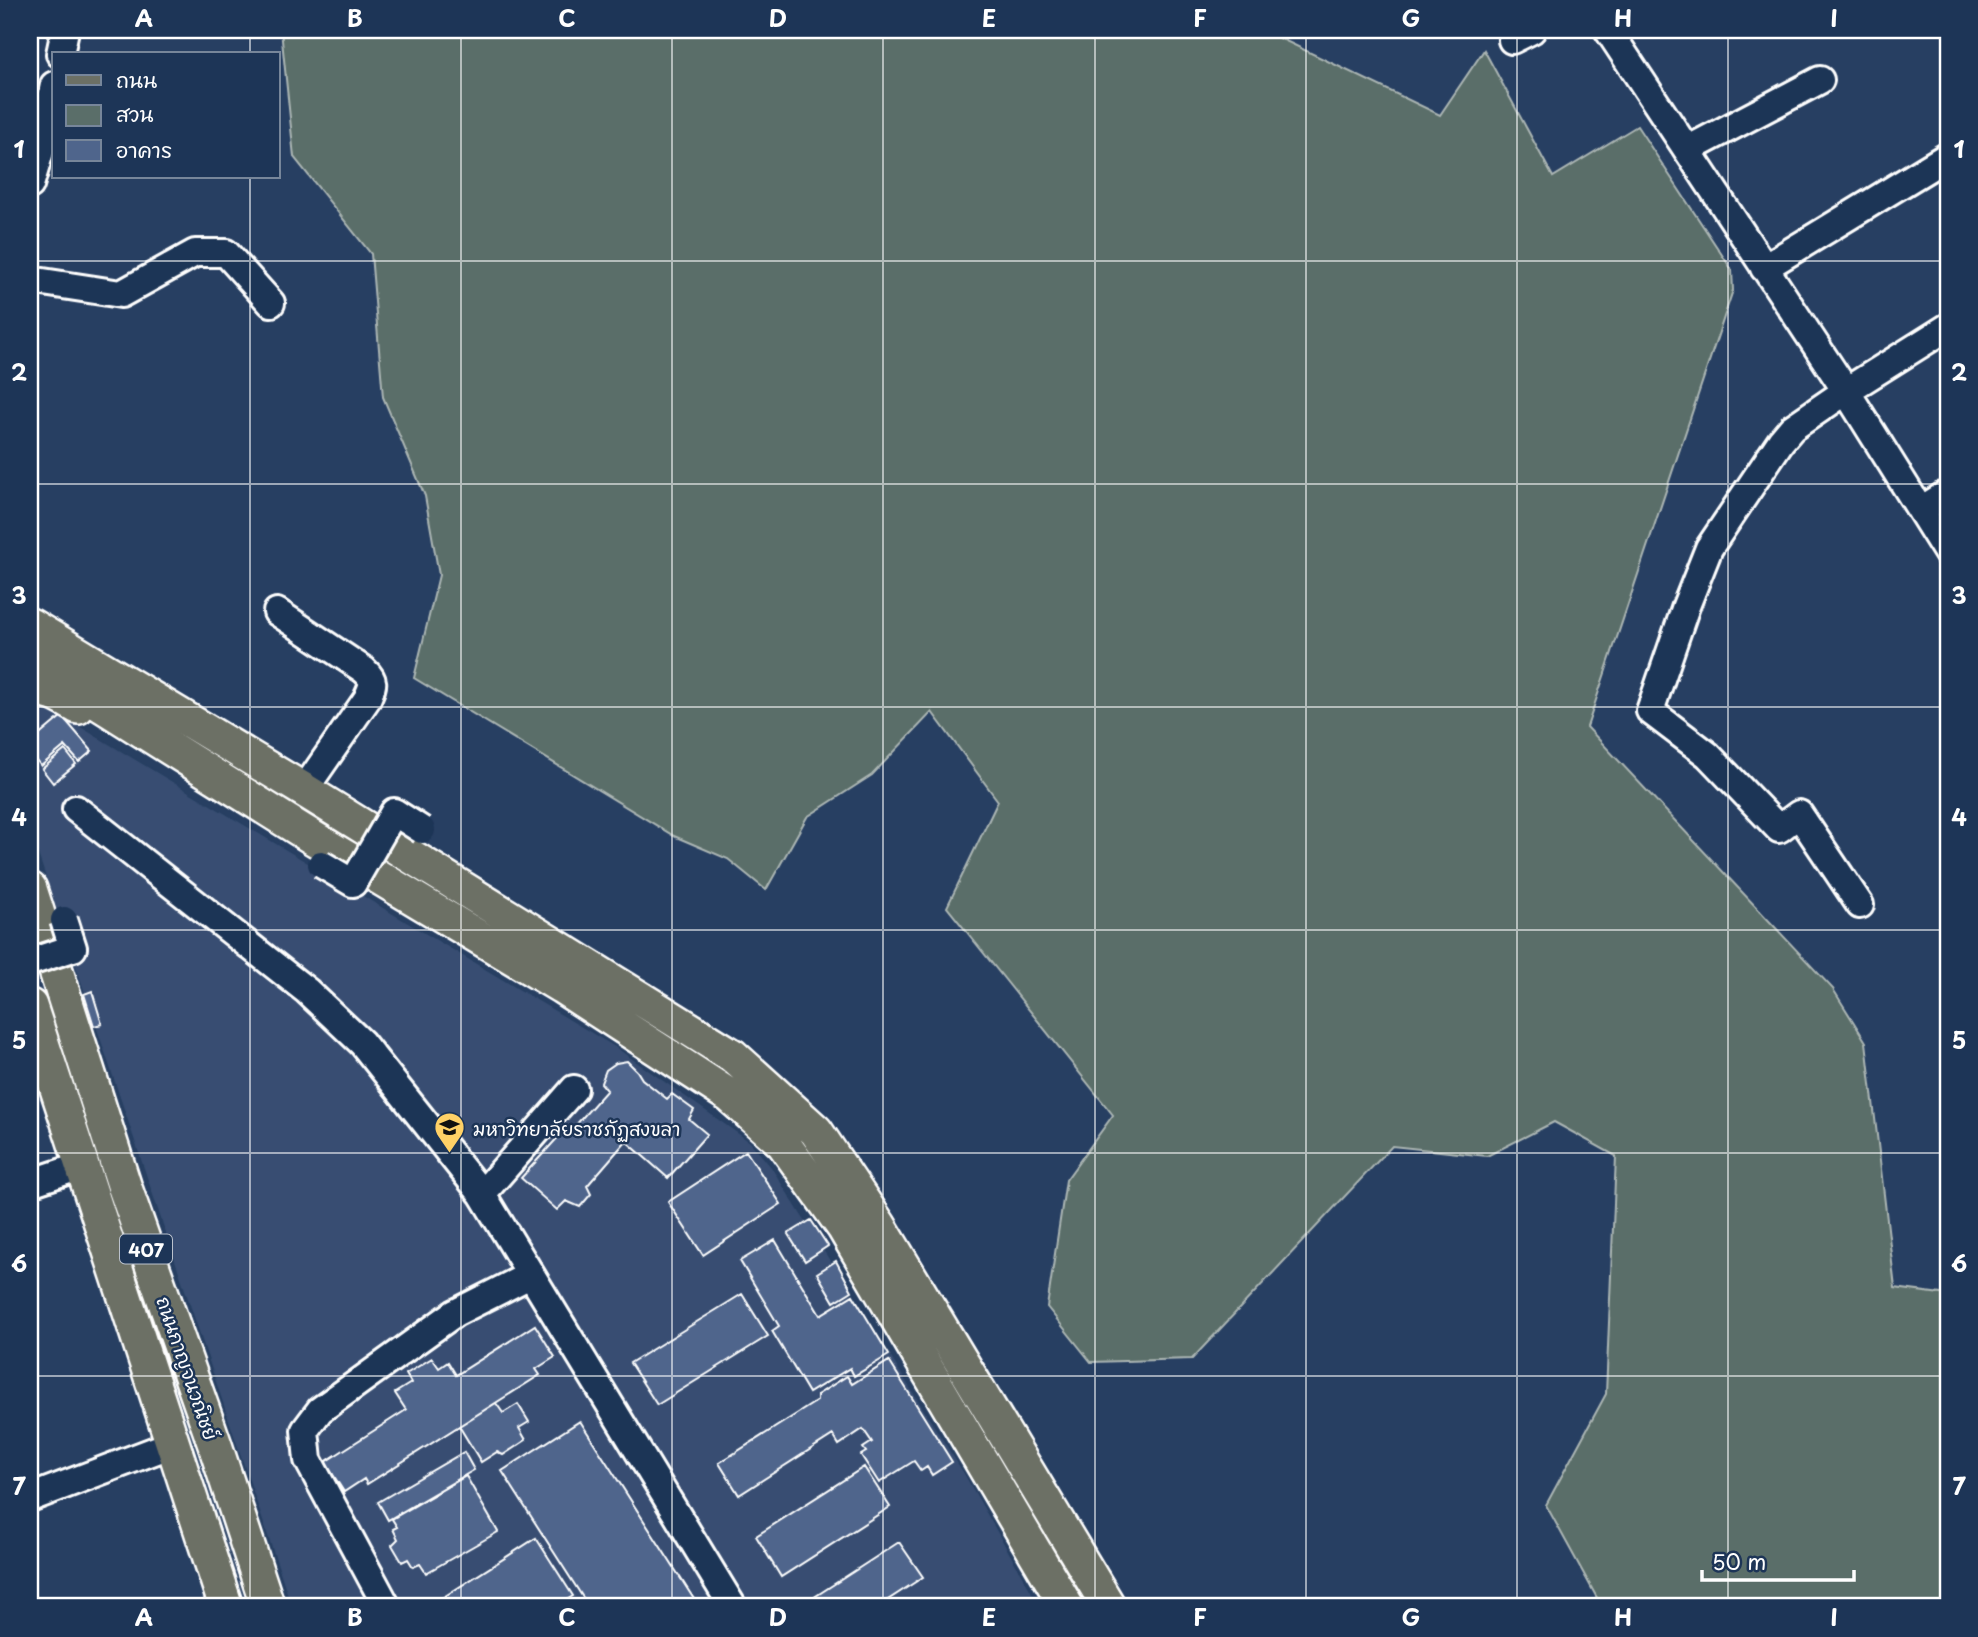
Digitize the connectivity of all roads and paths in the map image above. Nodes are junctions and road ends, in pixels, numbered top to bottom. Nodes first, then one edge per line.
1 (65, 30) edge
2 (1608, 30) edge
3 (61, 52) edge
4 (1820, 80) dead end
5 (52, 92) edge
6 (1687, 150) junction
7 (34, 154) edge
8 (1947, 157) edge
9 (30, 185) edge
10 (1764, 268) junction
11 (30, 280) edge
12 (271, 303) dead end
13 (1948, 327) edge
14 (1846, 391) junction
15 (1948, 493) edge
16 (1921, 510) junction
17 (1948, 554) edge
18 (277, 611) dead end
19 (30, 625) edge
20 (30, 660) edge
21 (30, 691) edge
22 (304, 790) junction
23 (244, 794) junction
24 (76, 809) dead end
25 (422, 830) dead end
26 (321, 864) dead end
27 (30, 889) edge
28 (1860, 905) dead end
29 (64, 920) dead end
30 (30, 962) edge
31 (30, 1006) edge
32 (574, 1089) dead end
33 (81, 1166) junction
34 (30, 1183) edge
35 (482, 1194) junction
36 (530, 1275) junction
37 (172, 1444) junction
38 (30, 1498) edge
39 (226, 1607) edge
40 (268, 1607) edge
41 (387, 1607) edge
42 (733, 1607) edge
43 (1066, 1607) edge
44 (1109, 1607) edge

1 - 3 street
2 - 6 street
4 - 6 street
5 - 7 street
6 - 10 street
7 - 9 street
8 - 10 street
10 - 14 street
11 - 12 street
13 - 14 street
14 - 16 street
14 - 28 street
15 - 16 street
16 - 17 street
18 - 22 street
19 - 22 main road
20 - 23 main road
21 - 23 main road
22 - 44 main road
23 - 43 main road
24 - 35 street
25 - 26 street, bridge
27 - 40 main road, ถนนกาญจนวณิชย์ / 407
29 - 30 street, bridge
31 - 33 main road, ถนนกาญจนวณิชย์ / 407
32 - 35 street
33 - 34 street
33 - 37 main road, ถนนกาญจนวณิชย์ / 407
35 - 36 street
36 - 41 street
36 - 42 street
37 - 38 street
37 - 39 main road, ถนนกาญจนวณิชย์ / 407

